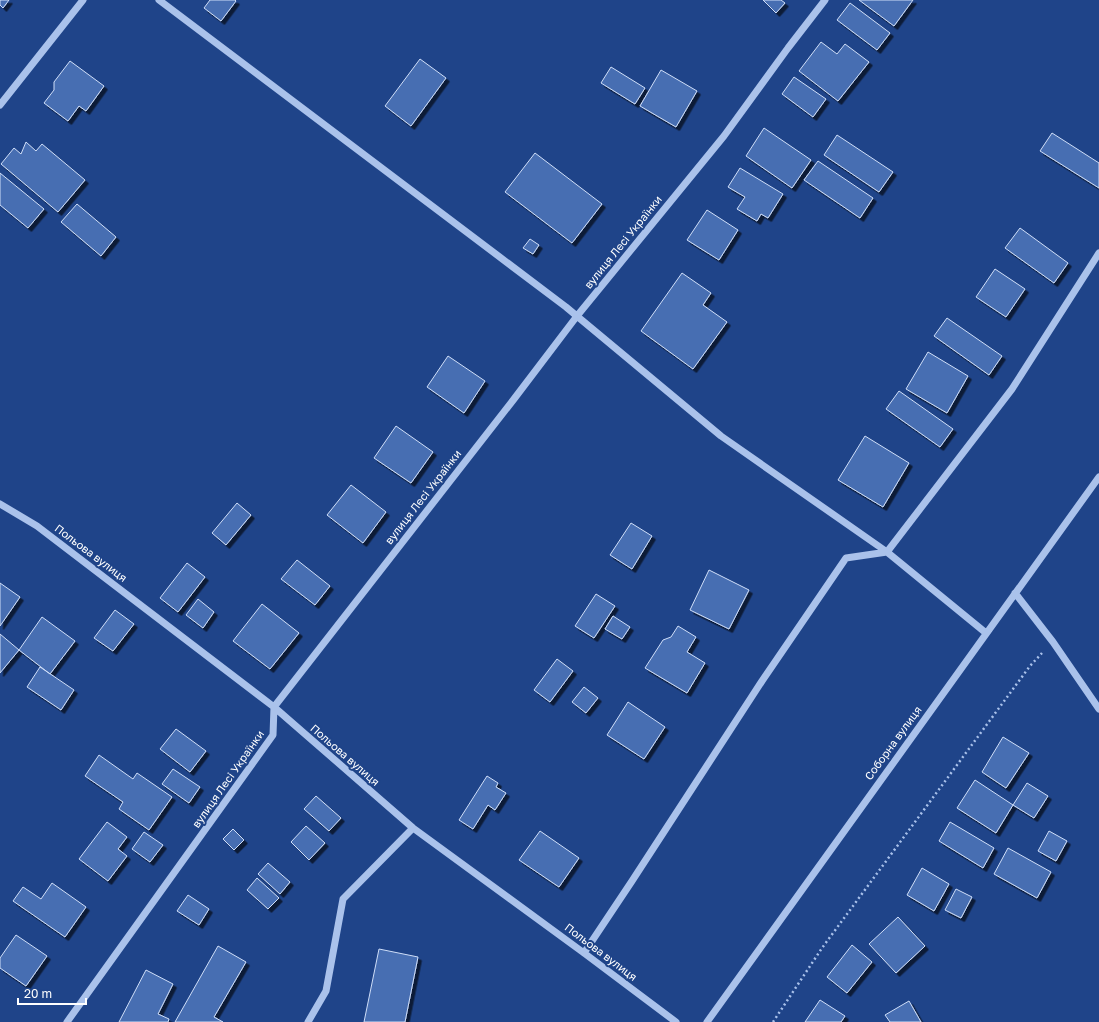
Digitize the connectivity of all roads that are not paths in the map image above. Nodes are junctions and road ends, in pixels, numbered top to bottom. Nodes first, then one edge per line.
1 (83, 0) edge
2 (158, 0) edge
3 (825, 0) edge
4 (0, 105) edge
5 (1099, 253) edge
6 (577, 316) junction
7 (1099, 477) edge
8 (0, 504) edge
9 (887, 552) junction
10 (1015, 593) junction
11 (986, 633) junction
12 (274, 707) junction
13 (1099, 709) edge
14 (413, 828) junction
15 (584, 953) junction
16 (67, 1022) edge
17 (308, 1022) edge
18 (676, 1022) edge
19 (707, 1022) edge

1 - 4 street
2 - 6 street
3 - 6 street, вулиця Лесі Українки
5 - 9 street
6 - 9 street
6 - 12 street, вулиця Лесі Українки
7 - 10 street, Соборна вулиця
8 - 12 street, Польова вулиця
9 - 11 street
9 - 15 street
10 - 11 street, Соборна вулиця
10 - 13 street
11 - 19 street, Соборна вулиця
12 - 14 street, Польова вулиця
12 - 16 street, вулиця Лесі Українки
14 - 15 street, Польова вулиця
14 - 17 street
15 - 18 street, Польова вулиця

